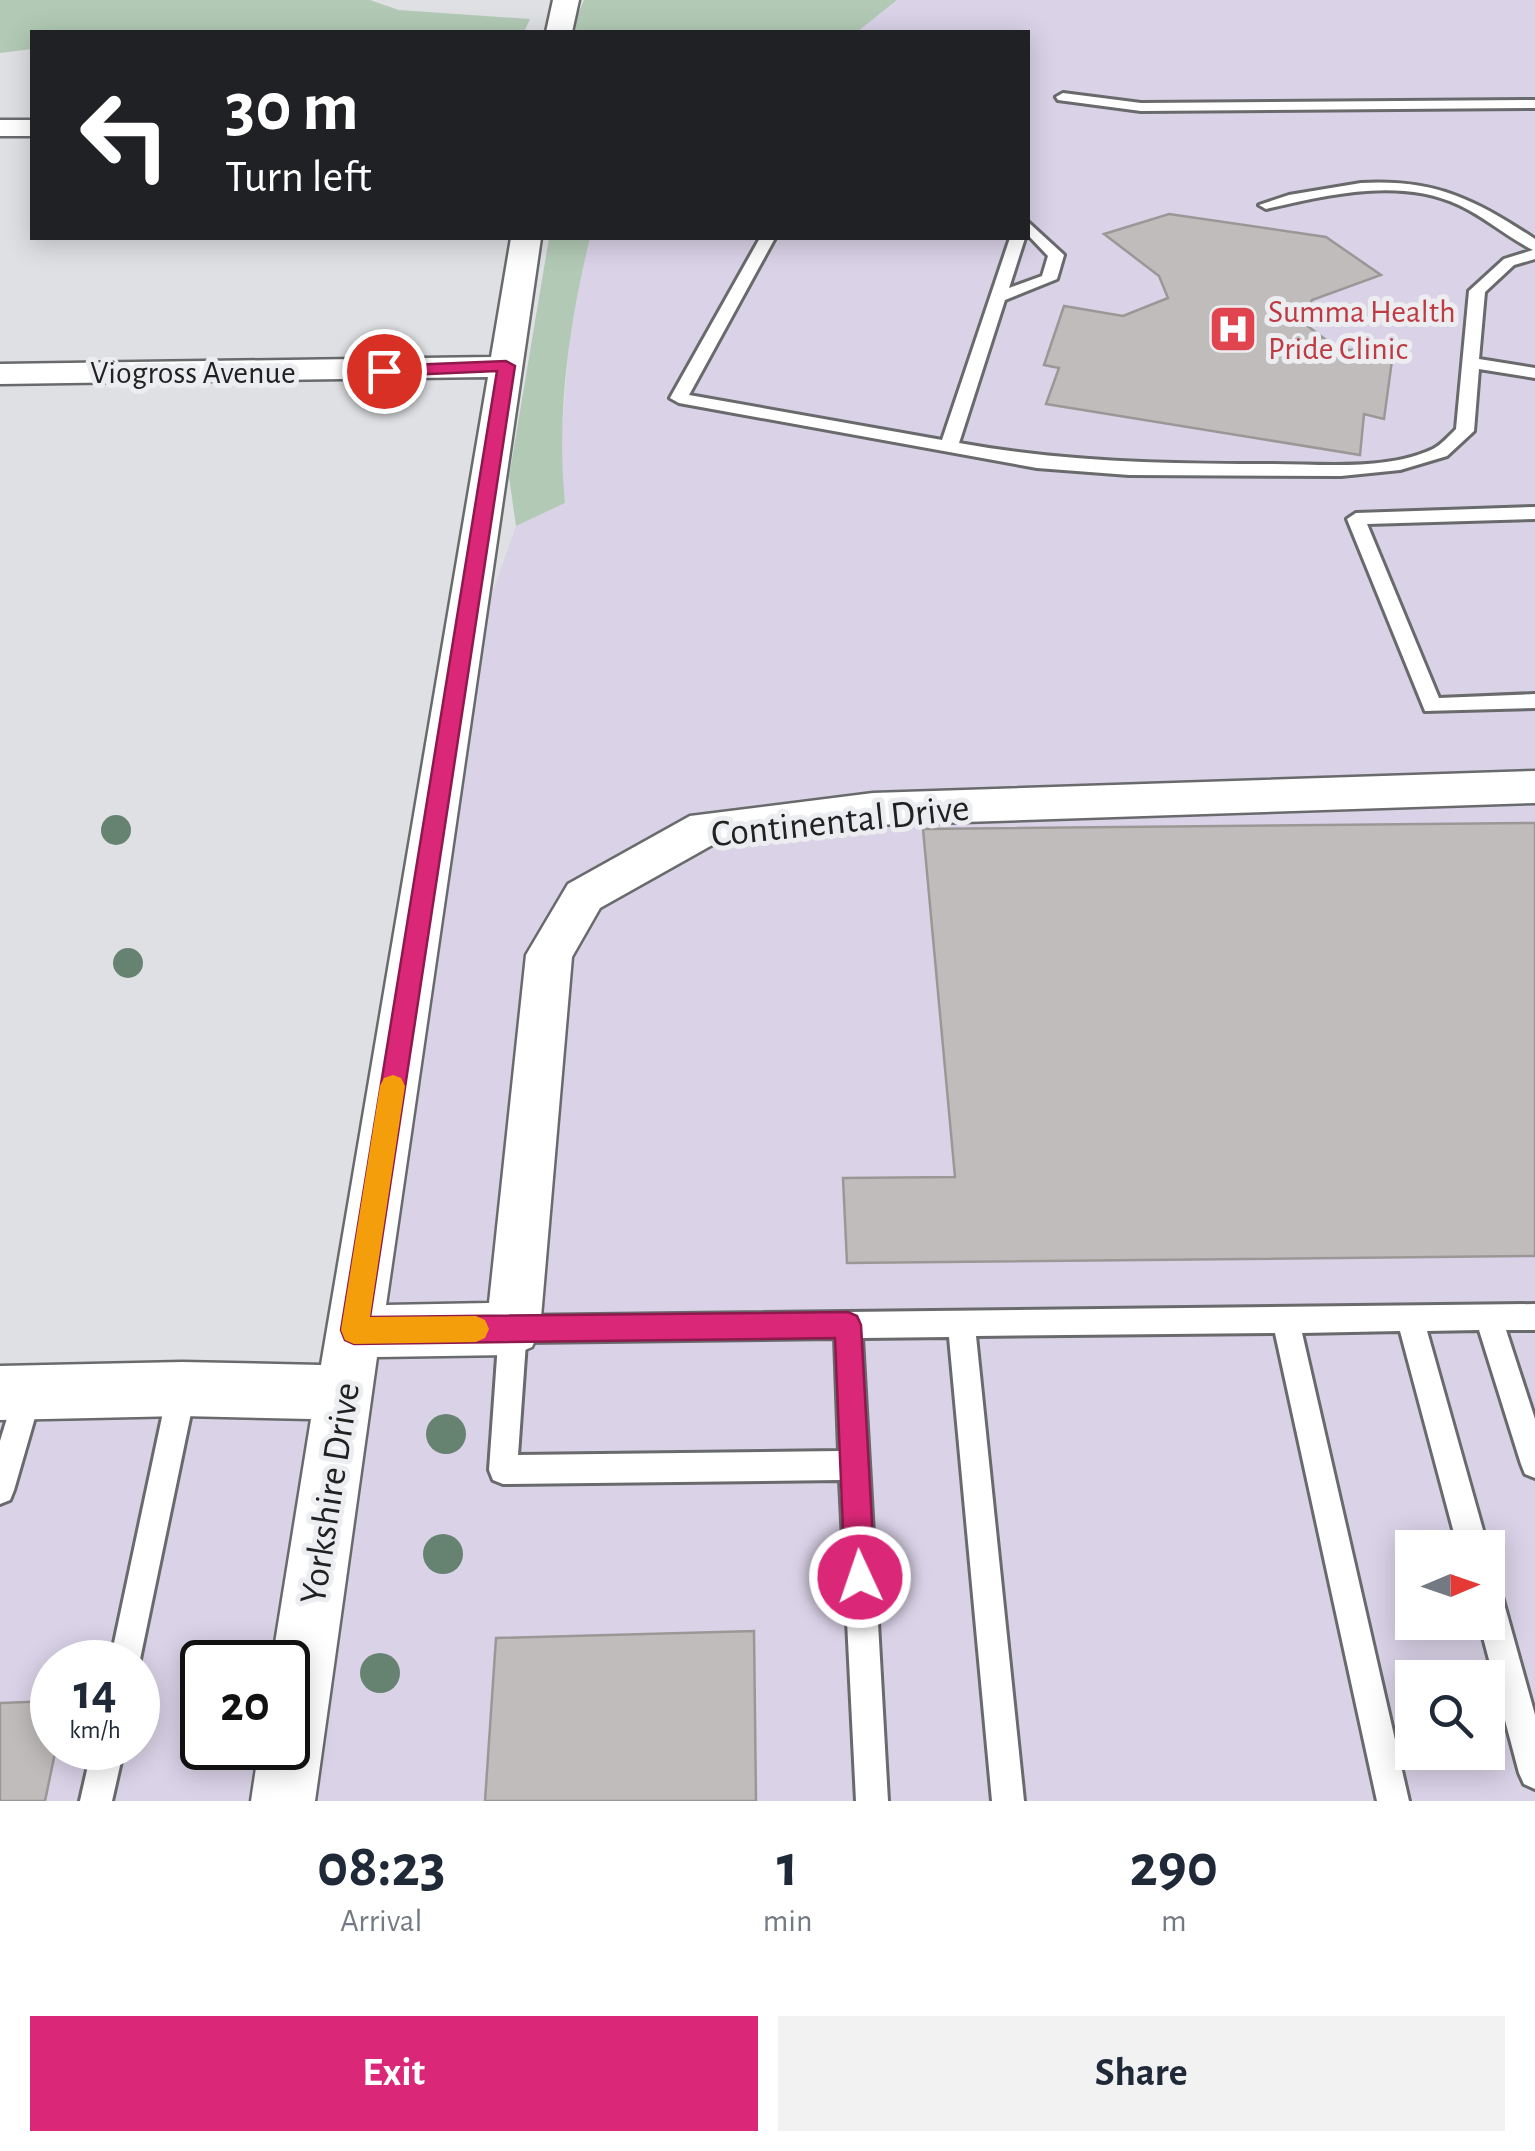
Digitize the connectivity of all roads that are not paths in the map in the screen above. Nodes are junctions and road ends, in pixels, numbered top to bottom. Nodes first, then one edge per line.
1 (566, 0) edge
2 (559, 30) edge
3 (1063, 97) dead end
4 (1535, 104) edge
5 (0, 128) edge
6 (30, 128) edge
7 (1266, 205) dead end
8 (1030, 230) edge
9 (526, 240) edge
10 (767, 240) edge
11 (1016, 240) edge
12 (1535, 250) edge
13 (998, 297) junction
14 (1471, 363) junction
15 (506, 366) junction
16 (1535, 373) edge
17 (0, 374) edge
18 (949, 446) junction
19 (1535, 512) edge
20 (1535, 701) edge
21 (1535, 786) edge
22 (1535, 1317) edge
23 (1489, 1318) junction
24 (1410, 1319) junction
25 (1286, 1320) junction
26 (961, 1324) junction
27 (848, 1325) junction
28 (513, 1329) junction
29 (354, 1330) junction
30 (182, 1389) junction
31 (14, 1393) edge
32 (344, 1393) junction
33 (1535, 1464) edge
34 (854, 1465) junction
35 (0, 1490) edge
36 (1468, 1530) edge
37 (130, 1640) edge
38 (1499, 1640) edge
39 (103, 1770) edge
40 (1535, 1773) edge
41 (96, 1801) edge
42 (283, 1801) edge
43 (872, 1801) edge
44 (1008, 1801) edge
45 (1393, 1801) edge

1 - 2 street
3 - 4 lane
5 - 6 street
7 - 12 lane
8 - 13 lane
9 - 15 street, Yorkshire Drive
10 - 18 lane
11 - 13 lane
12 - 14 lane
13 - 18 lane
14 - 16 lane
14 - 18 lane
15 - 17 street, Viogross Avenue
15 - 29 street, Yorkshire Drive
19 - 20 lane
21 - 28 street, Continental Drive
22 - 23 lane
23 - 24 lane
23 - 33 lane
24 - 25 lane
24 - 36 lane
25 - 26 lane
25 - 45 lane
26 - 27 lane
26 - 44 lane
27 - 28 lane
27 - 34 lane
28 - 29 street
28 - 34 lane
29 - 32 street, Yorkshire Drive
30 - 31 street
30 - 32 street
30 - 37 lane
31 - 35 lane
32 - 42 street, Yorkshire Drive
34 - 43 lane
38 - 40 lane
39 - 41 lane

